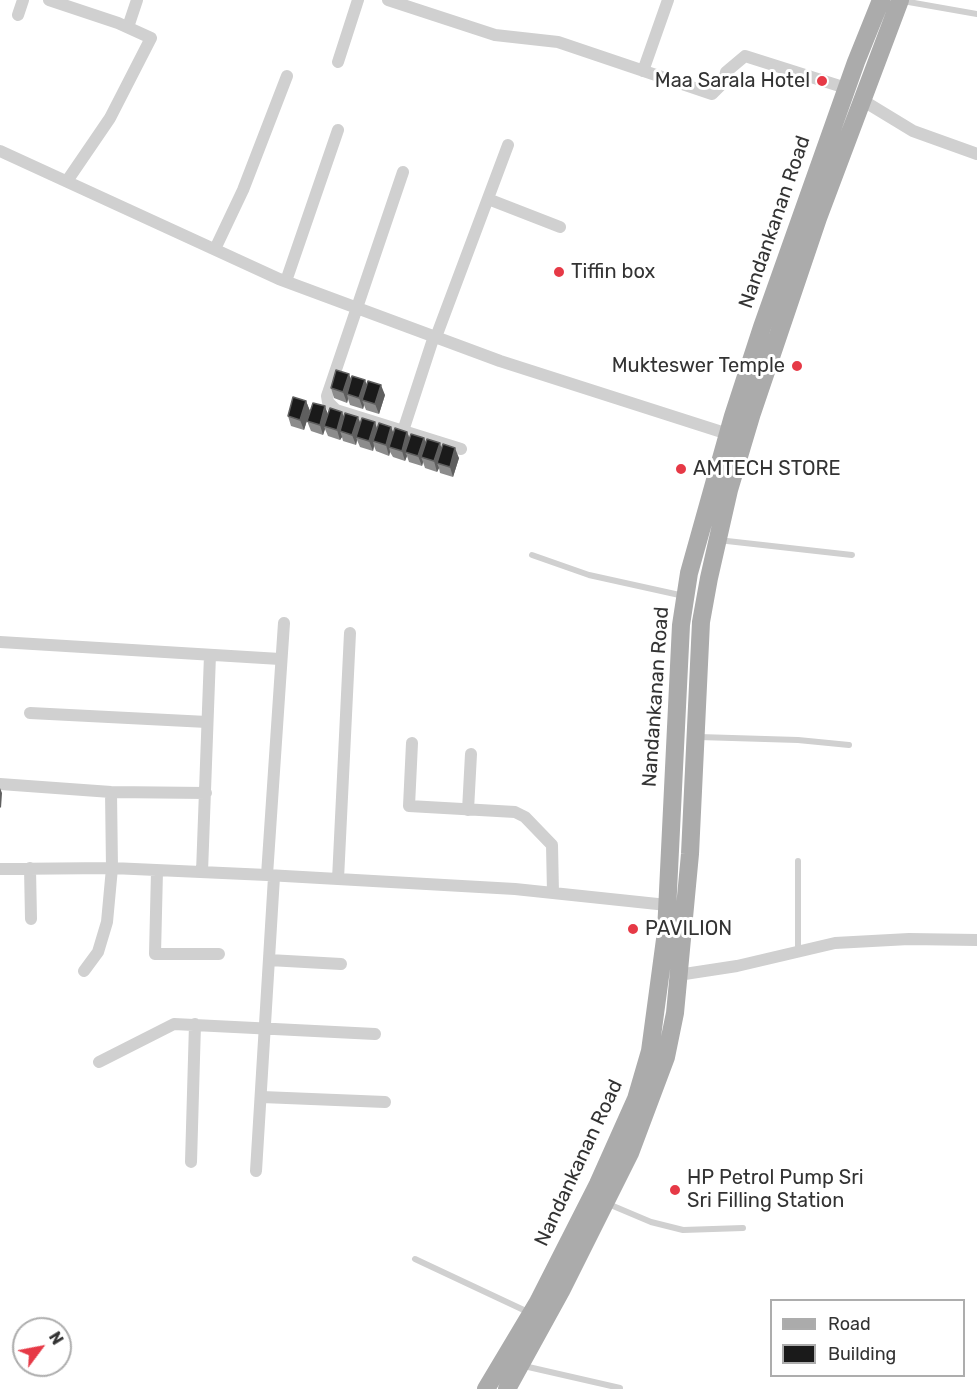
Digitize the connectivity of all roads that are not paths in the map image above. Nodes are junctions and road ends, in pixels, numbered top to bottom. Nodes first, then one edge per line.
1 (23, 0) edge
2 (49, 0) edge
3 (137, 0) edge
4 (358, 0) edge
5 (388, 0) edge
6 (668, 0) edge
7 (881, 0) edge
8 (899, 0) edge
9 (78, 5) edge
10 (977, 14) edge
11 (18, 15) dead end
12 (128, 27) junction
13 (338, 62) dead end
14 (643, 71) junction
15 (287, 76) dead end
16 (846, 88) junction
17 (862, 100) junction
18 (338, 130) dead end
19 (508, 145) dead end
20 (0, 151) edge
21 (977, 154) edge
22 (403, 172) dead end
23 (67, 181) junction
24 (488, 199) junction
25 (560, 227) dead end
26 (215, 249) junction
27 (286, 281) junction
28 (359, 307) junction
29 (435, 336) junction
30 (403, 431) junction
31 (728, 434) junction
32 (461, 449) dead end
33 (718, 540) junction
34 (532, 555) dead end
35 (852, 555) dead end
36 (685, 597) junction
37 (284, 623) dead end
38 (350, 633) dead end
39 (0, 642) edge
40 (210, 655) junction
41 (280, 659) junction
42 (30, 713) dead end
43 (207, 722) junction
44 (696, 736) junction
45 (412, 743) dead end
46 (849, 745) dead end
47 (471, 753) dead end
48 (0, 784) edge
49 (111, 792) junction
50 (206, 793) junction
51 (468, 810) junction
52 (670, 861) junction
53 (798, 861) dead end
54 (690, 862) junction
55 (30, 868) junction
56 (112, 868) junction
57 (0, 869) edge
58 (157, 871) junction
59 (202, 872) junction
60 (270, 876) junction
61 (338, 879) junction
62 (554, 893) junction
63 (667, 905) junction
64 (31, 919) dead end
65 (977, 940) edge
66 (798, 952) junction
67 (219, 954) dead end
68 (269, 960) junction
69 (341, 964) dead end
70 (84, 971) dead end
71 (678, 975) junction
72 (195, 1024) junction
73 (265, 1028) junction
74 (375, 1034) dead end
75 (99, 1062) dead end
76 (262, 1097) junction
77 (385, 1102) dead end
78 (191, 1162) dead end
79 (256, 1171) dead end
80 (606, 1202) junction
81 (742, 1228) dead end
82 (415, 1259) dead end
83 (531, 1314) junction
84 (520, 1365) junction
85 (620, 1388) edge
86 (486, 1389) edge
87 (507, 1389) edge

1 - 11 street
2 - 9 street
3 - 12 street
4 - 13 street
5 - 14 street
6 - 14 street
7 - 16 main road, Nandankanan Road
8 - 10 lane
8 - 17 main road, Nandankanan Road
9 - 12 street
12 - 23 street
14 - 16 street
15 - 26 street
16 - 31 main road, Nandankanan Road
17 - 21 street
17 - 33 main road, Nandankanan Road
18 - 27 street
19 - 24 street
20 - 23 street
22 - 28 street
23 - 26 street
24 - 25 street
24 - 29 street
26 - 27 street
27 - 28 street
28 - 29 street
28 - 30 street
29 - 30 street
29 - 31 street
30 - 32 street
31 - 36 main road, Nandankanan Road
33 - 35 lane
33 - 44 main road, Nandankanan Road
34 - 36 lane
36 - 52 main road, Nandankanan Road
37 - 41 street
38 - 61 street
39 - 40 street
40 - 41 street
40 - 43 street
41 - 60 street
42 - 43 street
43 - 50 street
44 - 46 lane
44 - 54 main road, Nandankanan Road
45 - 51 street
47 - 51 street
48 - 49 street
49 - 50 street
49 - 56 street
50 - 59 street
51 - 62 street
52 - 54 main road
52 - 63 main road, Nandankanan Road
53 - 66 lane
54 - 71 main road, Nandankanan Road
55 - 56 street
55 - 57 street
55 - 64 street
56 - 58 street
56 - 70 street
58 - 59 street
58 - 67 street
59 - 60 street
60 - 61 street
60 - 68 street
61 - 62 street
62 - 63 street
63 - 83 main road, Nandankanan Road
65 - 66 street
66 - 71 street
68 - 69 street
68 - 73 street
71 - 80 main road, Nandankanan Road
72 - 73 street
72 - 75 street
72 - 78 street
73 - 74 street
73 - 76 street
76 - 77 street
76 - 79 street
80 - 81 lane
80 - 84 main road, Nandankanan Road
82 - 83 lane
83 - 86 main road, Nandankanan Road
84 - 85 lane
84 - 87 main road, Nandankanan Road

